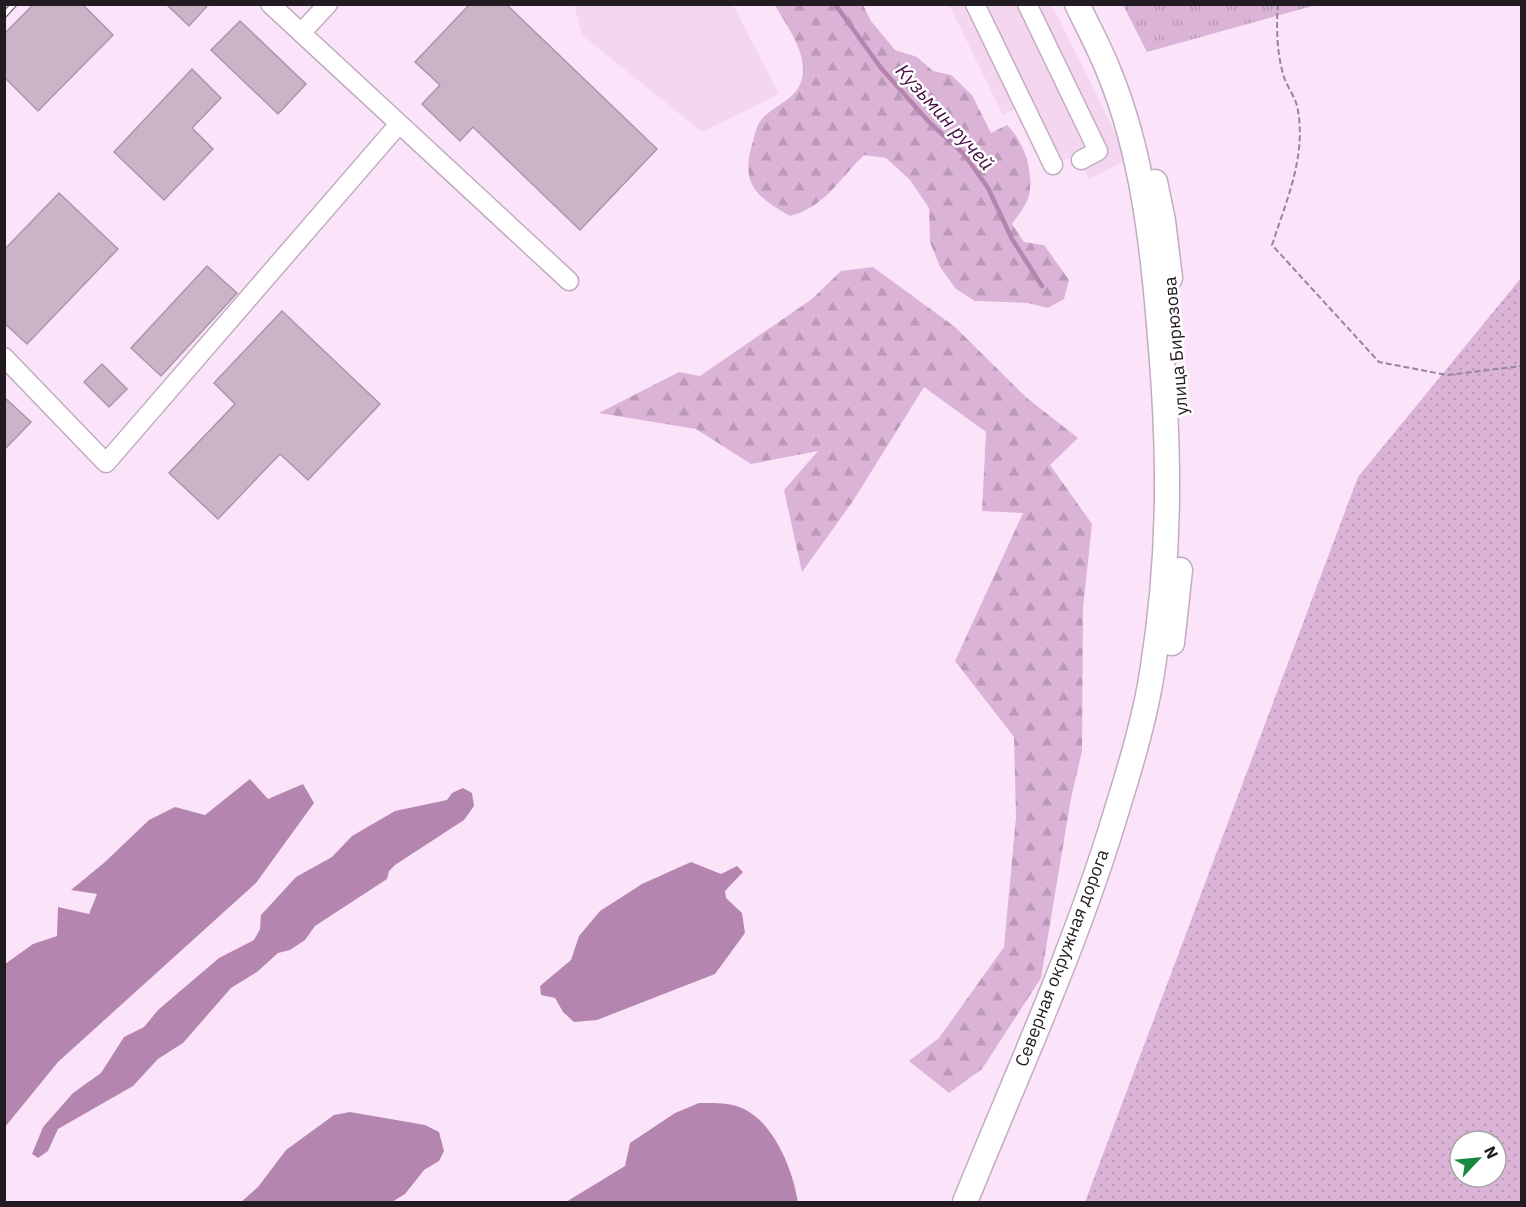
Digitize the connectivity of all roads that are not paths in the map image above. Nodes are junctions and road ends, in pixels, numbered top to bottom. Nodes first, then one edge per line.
1 (270, 4) edge
2 (328, 4) edge
3 (975, 4) edge
4 (1028, 4) edge
5 (1077, 4) edge
6 (1095, 4) edge
7 (301, 33) junction
8 (399, 124) junction
9 (1081, 160) dead end
10 (1053, 165) dead end
11 (569, 281) dead end
12 (4, 357) edge
13 (1152, 674) joint
14 (1163, 699) joint
15 (965, 1203) edge
16 (982, 1203) edge

1 - 7 street
2 - 7 street
3 - 10 street
4 - 9 street
5 - 13 main road, улица Бирюзова
6 - 14 main road, улица Бирюзова
7 - 8 street
8 - 11 street
8 - 12 street
13 - 15 main road, Северная окружная дорога
14 - 16 main road, Северная окружная дорога

